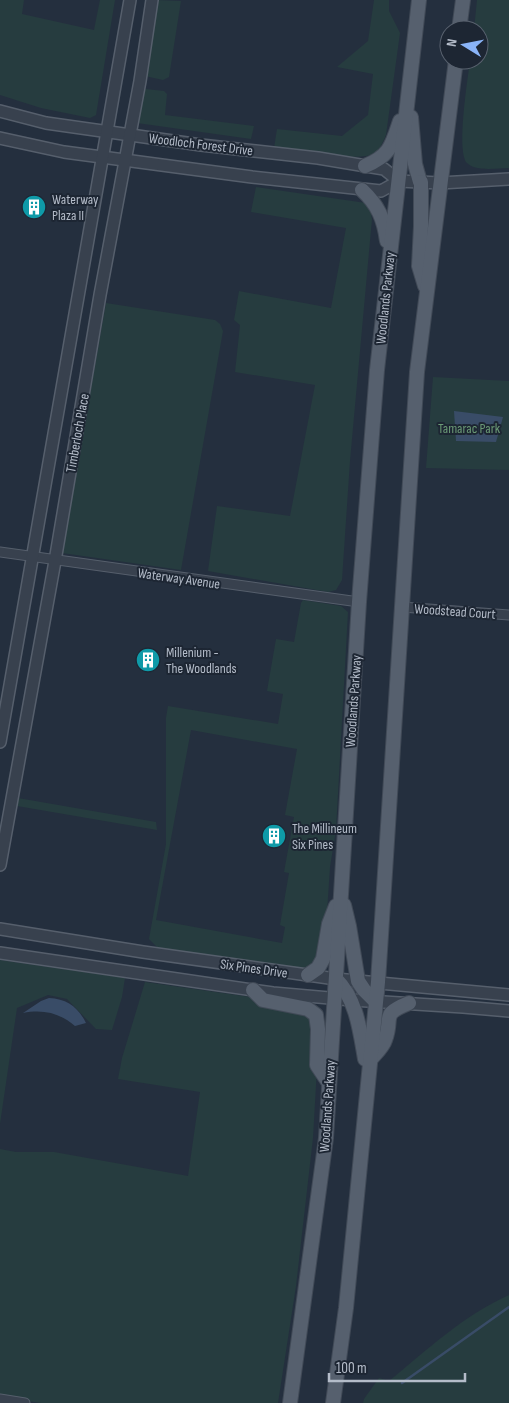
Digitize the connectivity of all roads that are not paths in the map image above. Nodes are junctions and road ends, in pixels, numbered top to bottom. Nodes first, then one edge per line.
1 (130, 0) edge
2 (152, 0) edge
3 (419, 0) edge
4 (463, 0) edge
5 (460, 20) edge
6 (455, 70) edge
7 (408, 99) junction
8 (0, 111) edge
9 (107, 132) junction
10 (130, 135) junction
11 (0, 138) edge
12 (103, 157) junction
13 (125, 160) junction
14 (365, 166) junction
15 (509, 179) edge
16 (399, 181) junction
17 (420, 182) junction
18 (440, 183) junction
19 (362, 190) junction
20 (390, 258) junction
21 (427, 292) junction
22 (0, 552) edge
23 (33, 557) junction
24 (55, 561) junction
25 (359, 602) junction
26 (402, 607) junction
27 (509, 615) edge
28 (0, 742) edge
29 (0, 866) edge
30 (341, 893) junction
31 (0, 929) edge
32 (143, 952) junction
33 (0, 953) edge
34 (139, 973) junction
35 (308, 975) junction
36 (336, 979) junction
37 (358, 981) junction
38 (378, 982) junction
39 (253, 990) junction
40 (509, 995) edge
41 (334, 998) junction
42 (352, 1000) junction
43 (375, 1001) junction
44 (410, 1003) junction
45 (509, 1011) edge
46 (370, 1061) junction
47 (369, 1077) junction
48 (329, 1083) junction
49 (0, 1399) edge
50 (25, 1403) edge
51 (290, 1403) edge
52 (333, 1403) edge

1 - 9 street, Timberloch Place
2 - 10 street, Timberloch Place
3 - 7 main road, Woodlands Parkway
4 - 5 main road
6 - 18 main road
7 - 14 main road
7 - 16 main road, Woodlands Parkway
7 - 17 main road
8 - 9 street, Woodloch Forest Drive
9 - 10 street, Woodloch Forest Drive
9 - 12 street, Timberloch Place
10 - 13 street, Timberloch Place
10 - 14 street, Woodloch Forest Drive
11 - 12 street, Woodloch Forest Drive
12 - 13 street, Woodloch Forest Drive
12 - 23 street, Timberloch Place
13 - 19 street, Woodloch Forest Drive
13 - 24 street, Timberloch Place
14 - 16 street, Woodloch Forest Drive
15 - 18 street, Woodloch Forest Drive
16 - 17 street, Woodloch Forest Drive
16 - 19 street, Woodloch Forest Drive
16 - 20 main road, Woodlands Parkway
17 - 18 street, Woodloch Forest Drive
17 - 21 main road
18 - 21 main road
19 - 20 main road
20 - 25 main road, Woodlands Parkway
21 - 26 main road
22 - 23 street, Waterway Avenue
23 - 24 street, Waterway Avenue
23 - 28 street, Timberloch Place
24 - 25 street, Waterway Avenue
24 - 29 street, Timberloch Place
25 - 30 main road, Woodlands Parkway
26 - 27 street, Woodstead Court
26 - 38 main road
30 - 35 main road
30 - 36 main road, Woodlands Parkway
30 - 37 main road
31 - 32 street, Six Pines Drive
32 - 34 street
32 - 35 street, Six Pines Drive
33 - 34 street, Six Pines Drive
34 - 39 street, Six Pines Drive
35 - 36 street, Six Pines Drive
36 - 37 street, Six Pines Drive
36 - 41 main road, Woodlands Parkway
36 - 42 main road
37 - 38 street, Six Pines Drive
37 - 43 main road
38 - 40 street, Six Pines Drive
38 - 43 main road
39 - 41 street, Six Pines Drive
39 - 48 main road
41 - 42 street, Six Pines Drive
41 - 48 main road, Woodlands Parkway
42 - 43 street, Six Pines Drive
42 - 47 main road
43 - 44 street, Six Pines Drive
43 - 46 main road
44 - 45 street, Six Pines Drive
44 - 46 main road
46 - 47 main road
47 - 52 main road
48 - 51 main road, Woodlands Parkway
49 - 50 street

